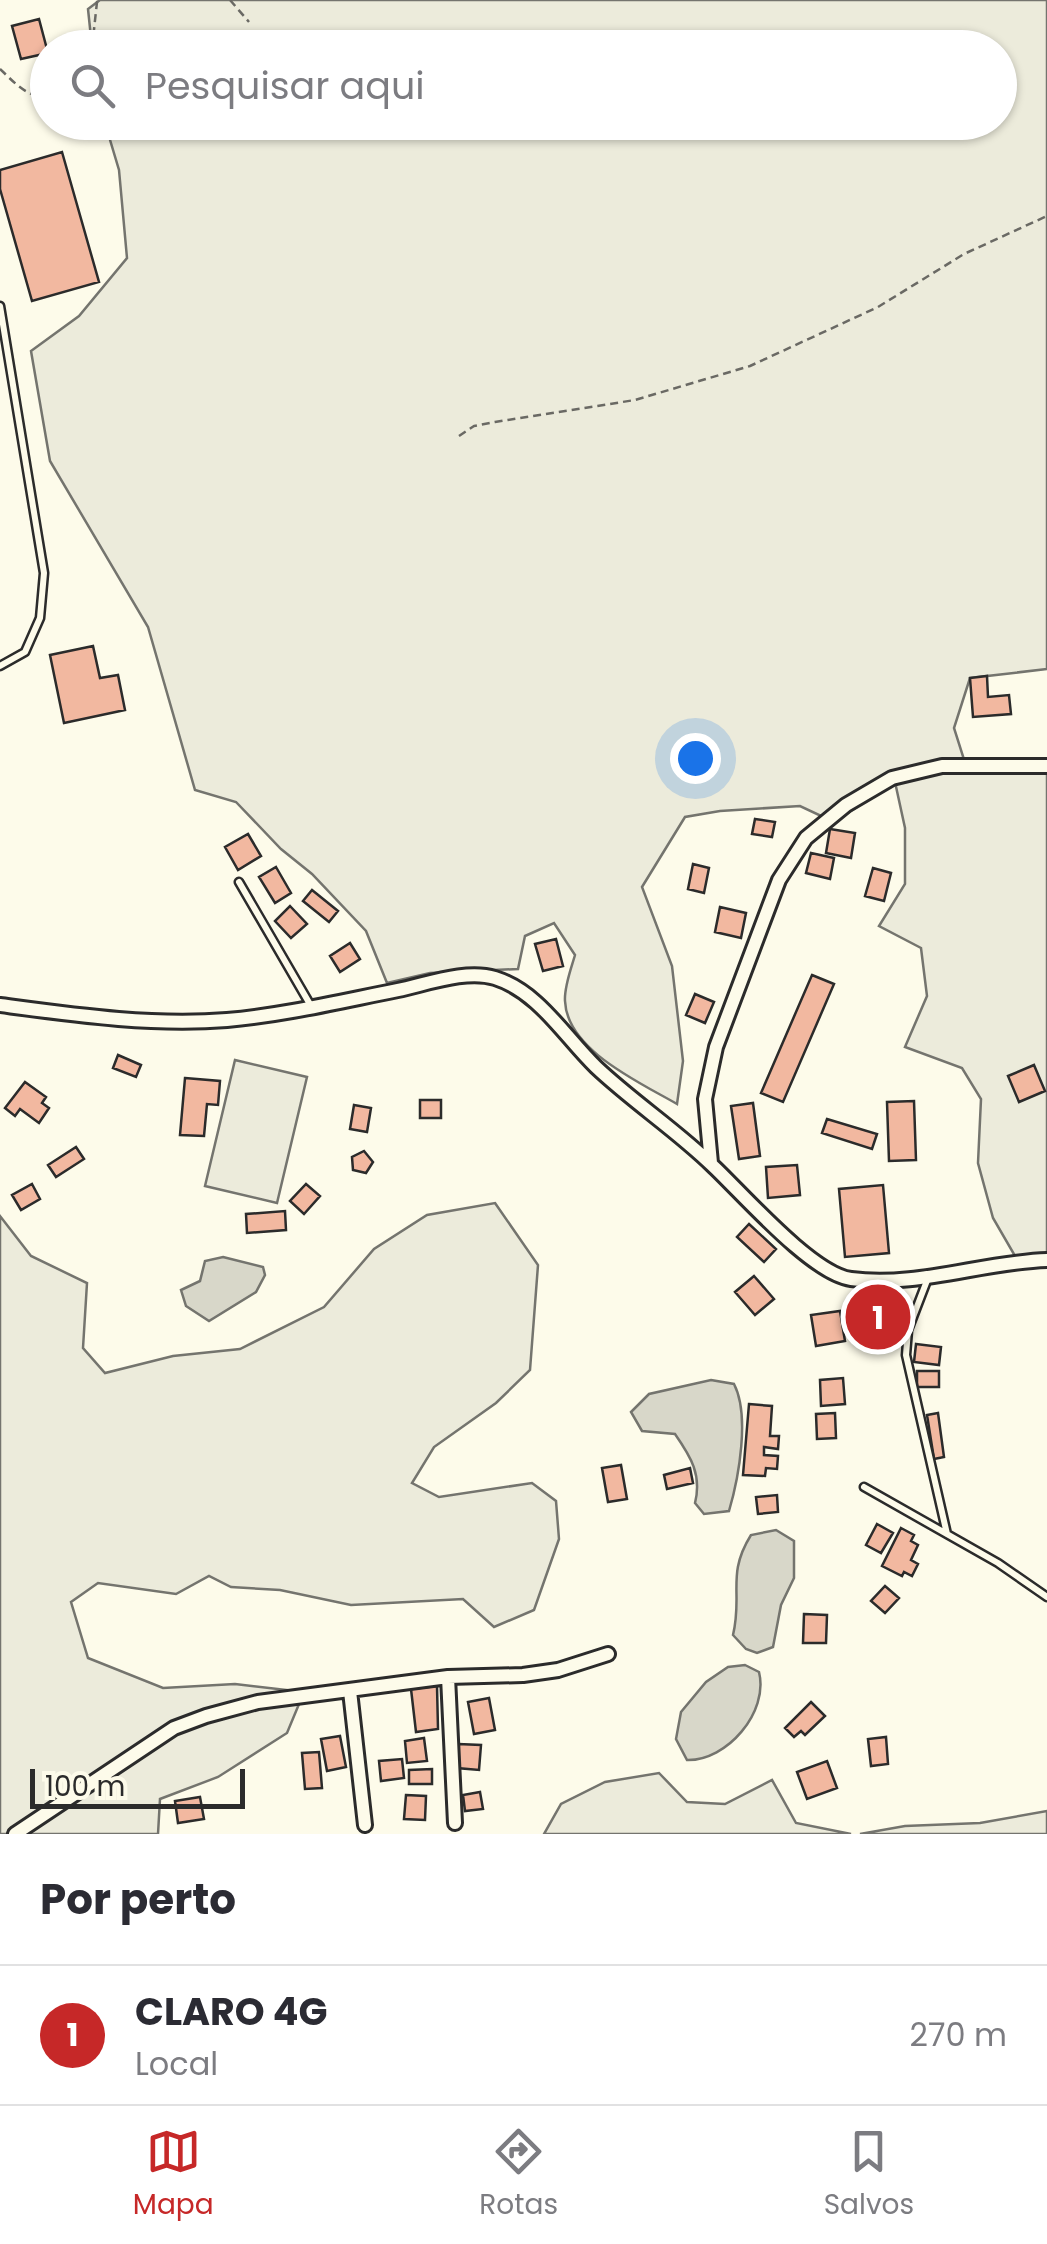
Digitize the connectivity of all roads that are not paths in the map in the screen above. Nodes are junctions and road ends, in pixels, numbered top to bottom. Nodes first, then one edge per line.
1 (0, 306) edge
2 (0, 666) edge
3 (1047, 766) edge
4 (239, 882) dead end
5 (0, 1005) edge
6 (312, 1007) junction
7 (711, 1163) junction
8 (1047, 1260) edge
9 (929, 1276) junction
10 (864, 1487) dead end
11 (947, 1534) junction
12 (1047, 1598) edge
13 (608, 1654) dead end
14 (448, 1677) junction
15 (350, 1691) junction
16 (455, 1823) dead end
17 (365, 1825) dead end
18 (15, 1834) edge

1 - 2 lane
3 - 7 street
4 - 6 lane
5 - 6 street
6 - 7 street
7 - 9 street
8 - 9 street
9 - 11 lane
10 - 11 lane
11 - 12 lane
13 - 14 street
14 - 15 street
14 - 16 street
15 - 17 street
15 - 18 street

